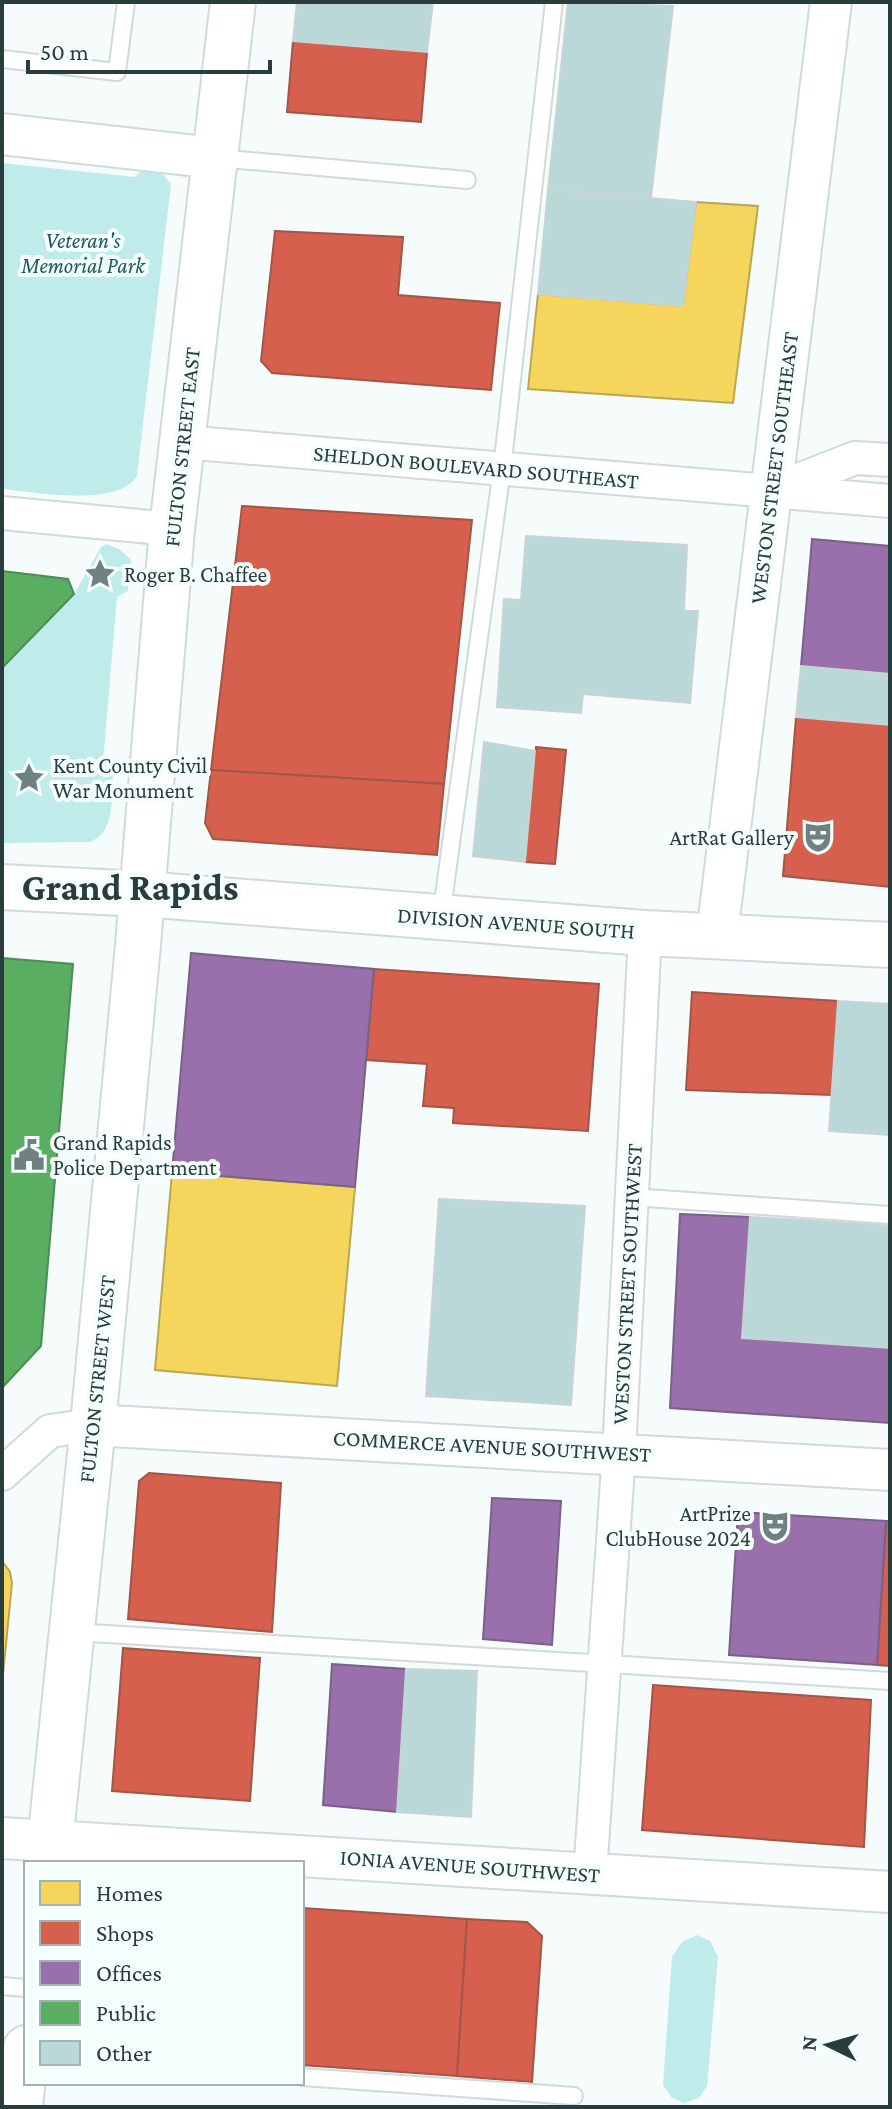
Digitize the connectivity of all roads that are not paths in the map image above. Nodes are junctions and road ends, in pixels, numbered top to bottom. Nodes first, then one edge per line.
1 (126, 2) edge
2 (233, 2) edge
3 (554, 2) edge
4 (831, 2) edge
5 (2, 59) edge
6 (2, 134) edge
7 (215, 158) junction
8 (467, 180) dead end
9 (182, 442) junction
10 (890, 460) edge
11 (502, 469) junction
12 (771, 491) junction
13 (890, 501) edge
14 (2, 513) edge
15 (172, 529) junction
16 (2, 887) edge
17 (142, 894) junction
18 (441, 917) junction
19 (645, 933) junction
20 (717, 935) junction
21 (890, 945) edge
22 (632, 1197) junction
23 (890, 1215) edge
24 (93, 1425) junction
25 (619, 1453) junction
26 (890, 1470) edge
27 (2, 1474) edge
28 (71, 1632) junction
29 (605, 1663) junction
30 (890, 1681) edge
31 (2, 1838) edge
32 (49, 1852) edge
33 (270, 1861) edge
34 (304, 1862) edge
35 (590, 1874) junction
36 (890, 1892) edge
37 (2, 1986) edge
38 (24, 1988) edge
39 (24, 2075) edge
40 (304, 2077) edge
41 (574, 2096) dead end
42 (20, 2107) edge

1 - 5 lane
2 - 7 main road, FULTON STREET EAST
3 - 11 lane
4 - 12 street, WESTON STREET SOUTHEAST
6 - 7 street
7 - 8 lane
7 - 9 main road, FULTON STREET EAST
9 - 11 street, SHELDON BOULEVARD SOUTHEAST
9 - 15 main road, FULTON STREET EAST
10 - 12 street, SHELDON BOULEVARD SOUTHEAST
11 - 12 street, SHELDON BOULEVARD SOUTHEAST
11 - 18 lane
12 - 13 street, SHELDON BOULEVARD SOUTHEAST
12 - 20 street, WESTON STREET SOUTHEAST
14 - 15 street
15 - 17 main road, FULTON STREET EAST
16 - 17 main road, DIVISION AVENUE SOUTH
17 - 18 main road, DIVISION AVENUE SOUTH
17 - 24 main road, FULTON STREET WEST
18 - 19 main road, DIVISION AVENUE SOUTH
19 - 20 main road, DIVISION AVENUE SOUTH
19 - 22 street, WESTON STREET SOUTHWEST
20 - 21 main road, DIVISION AVENUE SOUTH
22 - 23 lane
22 - 25 street, WESTON STREET SOUTHWEST
24 - 25 street, COMMERCE AVENUE SOUTHWEST
24 - 27 street
24 - 28 main road, FULTON STREET WEST
25 - 26 street, COMMERCE AVENUE SOUTHWEST
25 - 29 street, WESTON STREET SOUTHWEST
28 - 29 lane
28 - 32 main road, FULTON STREET WEST
29 - 30 lane
29 - 35 street, WESTON STREET SOUTHWEST
31 - 32 street, IONIA AVENUE SOUTHWEST
32 - 33 street, IONIA AVENUE SOUTHWEST
34 - 35 street, IONIA AVENUE SOUTHWEST
35 - 36 street, IONIA AVENUE SOUTHWEST
37 - 38 lane
39 - 42 main road
40 - 41 lane

